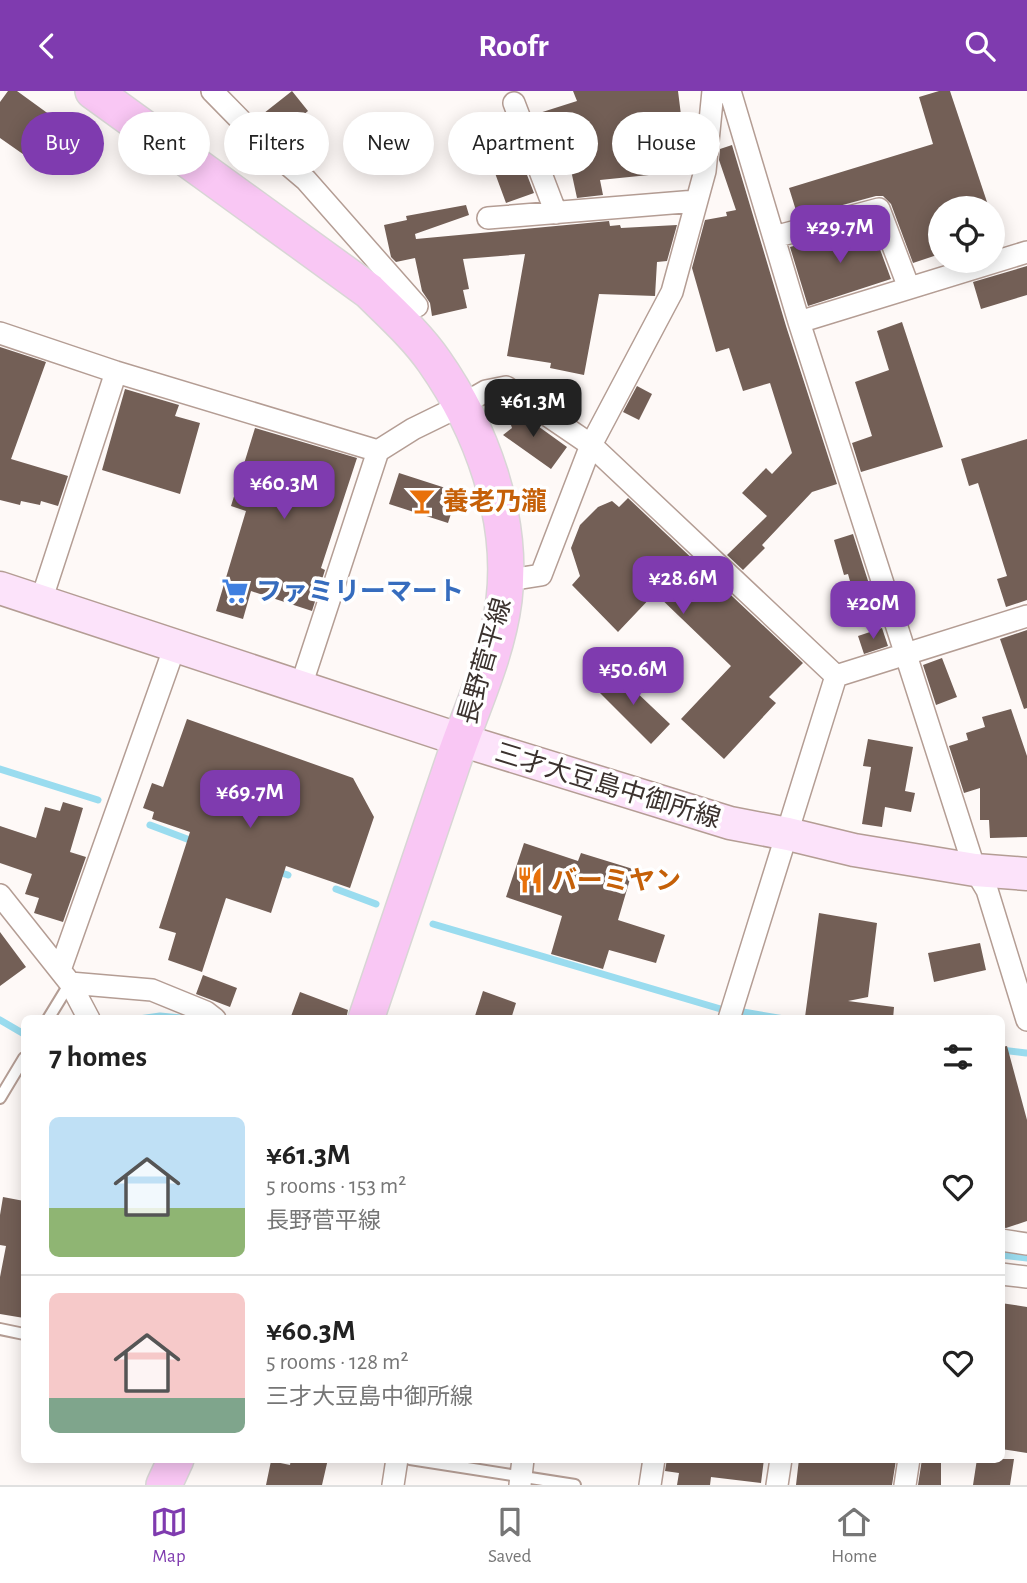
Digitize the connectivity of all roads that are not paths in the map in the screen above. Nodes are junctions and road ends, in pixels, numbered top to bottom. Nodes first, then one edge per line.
1 (93, 91) edge
2 (212, 91) edge
3 (713, 91) edge
4 (730, 91) edge
5 (514, 103) dead end
6 (696, 201) junction
7 (556, 213) junction
8 (488, 218) dead end
9 (774, 237) junction
10 (1027, 252) edge
11 (909, 288) junction
12 (417, 306) dead end
13 (799, 322) junction
14 (0, 333) edge
15 (116, 372) junction
16 (460, 407) junction
17 (591, 445) junction
18 (378, 451) junction
19 (505, 577) junction
20 (0, 588) edge
21 (41, 601) junction
22 (1027, 616) edge
23 (175, 646) junction
24 (905, 654) junction
25 (836, 676) junction
26 (302, 687) junction
27 (461, 740) junction
28 (788, 834) junction
29 (975, 870) junction
30 (1027, 874) edge
31 (0, 895) edge
32 (65, 976) junction
33 (50, 1015) edge
34 (87, 1015) edge
35 (210, 1015) edge
36 (367, 1015) edge
37 (730, 1015) edge
38 (1027, 1020) edge
39 (21, 1063) edge
40 (0, 1098) edge
41 (1005, 1241) edge
42 (1027, 1244) edge
43 (1005, 1274) edge
44 (1027, 1277) edge
45 (0, 1329) edge
46 (21, 1333) edge
47 (396, 1463) edge
48 (440, 1463) edge
49 (653, 1463) edge
50 (780, 1463) edge
51 (908, 1463) edge
52 (521, 1474) edge
53 (393, 1485) edge
54 (575, 1485) edge
55 (650, 1485) edge
56 (777, 1485) edge
57 (905, 1485) edge

1 - 16 main road, 長野菅平線
2 - 12 street
3 - 6 street
4 - 9 street
5 - 7 street
6 - 7 street
6 - 17 street
7 - 8 street
9 - 11 street
9 - 13 street
10 - 11 street
11 - 13 street
13 - 24 street
14 - 15 street
15 - 18 street
15 - 21 street
16 - 17 street
16 - 18 street
16 - 19 main road, 長野菅平線
17 - 19 street
17 - 25 street
18 - 26 street
19 - 27 main road, 長野菅平線
20 - 21 main road, 三才大豆島中御所線
21 - 23 main road, 三才大豆島中御所線
22 - 24 street
23 - 26 main road, 三才大豆島中御所線
23 - 32 street
24 - 25 street
24 - 29 street
25 - 28 street
26 - 27 main road, 三才大豆島中御所線
27 - 28 main road, 三才大豆島中御所線
27 - 36 main road, 長野菅平線
28 - 29 main road, 三才大豆島中御所線
28 - 37 street
29 - 30 main road, 三才大豆島中御所線
29 - 38 street
31 - 32 street
32 - 33 lane
32 - 34 street
32 - 35 street
39 - 40 lane
41 - 42 street
43 - 44 street
45 - 46 lane
47 - 53 street
48 - 52 lane
49 - 55 street
50 - 56 street
51 - 57 street
52 - 54 lane

